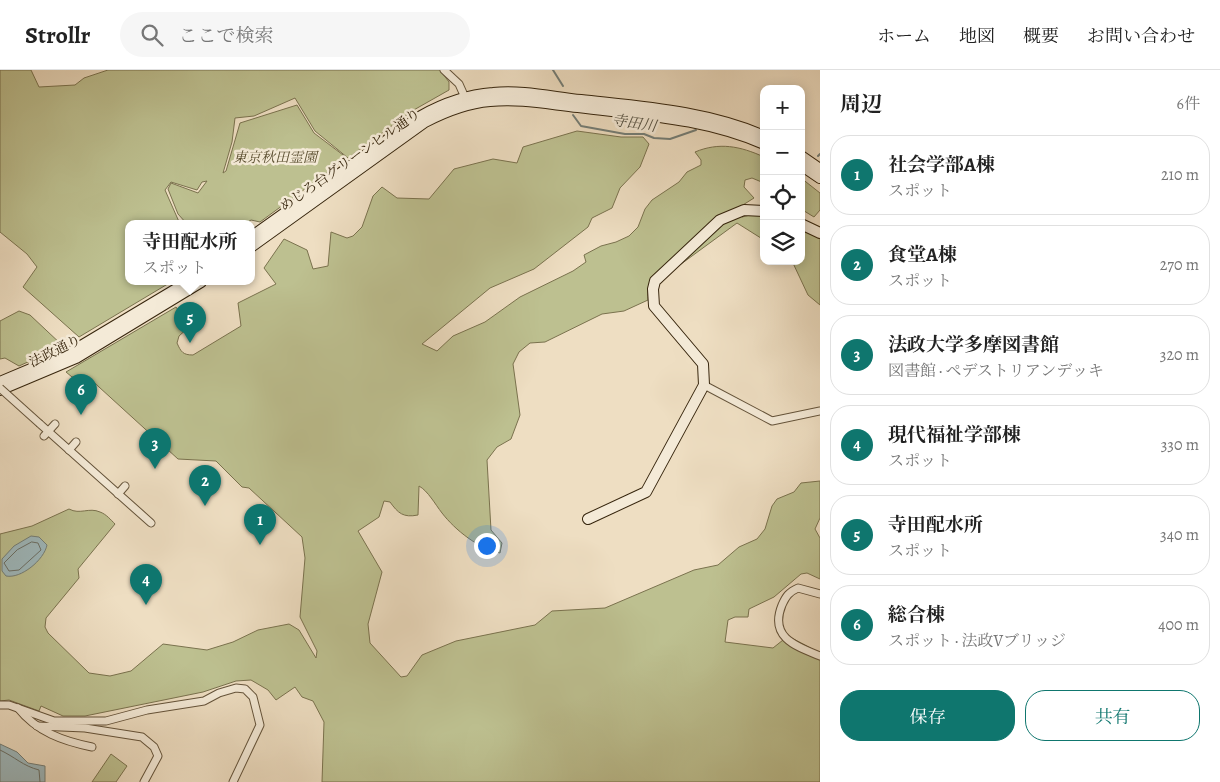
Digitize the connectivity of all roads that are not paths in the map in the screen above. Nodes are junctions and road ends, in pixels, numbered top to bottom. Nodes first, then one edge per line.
1 (444, 70) edge
2 (467, 101) junction
3 (760, 135) edge
4 (760, 143) edge
5 (805, 159) edge
6 (805, 168) edge
7 (820, 168) edge
8 (820, 178) edge
9 (760, 210) edge
10 (805, 226) edge
11 (820, 233) edge
12 (255, 234) edge
13 (255, 244) edge
14 (183, 285) edge
15 (196, 285) edge
16 (92, 344) junction
17 (0, 382) edge
18 (704, 385) junction
19 (0, 389) edge
20 (820, 411) edge
21 (55, 424) dead end
22 (46, 434) junction
23 (76, 442) dead end
24 (69, 450) junction
25 (125, 486) dead end
26 (118, 494) junction
27 (588, 518) dead end
28 (151, 523) dead end
29 (820, 594) edge
30 (820, 656) edge
31 (0, 705) edge
32 (17, 707) junction
33 (86, 725) junction
34 (37, 726) junction
35 (92, 747) dead end
36 (144, 782) edge
37 (233, 782) edge

1 - 2 street
2 - 3 street, めじろ台グリーンヒル通り
2 - 4 street, めじろ台グリーンヒル通り
2 - 12 street, めじろ台グリーンヒル通り
2 - 13 street, めじろ台グリーンヒル通り
5 - 7 street
6 - 8 street
9 - 18 street
10 - 11 street
14 - 16 street
15 - 16 street
16 - 17 street, 法政通り
16 - 19 street, 法政通り
18 - 20 street
18 - 27 street
19 - 22 street, bridge
21 - 22 street
22 - 24 street
23 - 24 street
24 - 26 street
25 - 26 street
26 - 28 street
29 - 30 street
31 - 32 street
32 - 33 street
32 - 34 street
33 - 34 street
33 - 36 street
33 - 37 street
34 - 35 street

